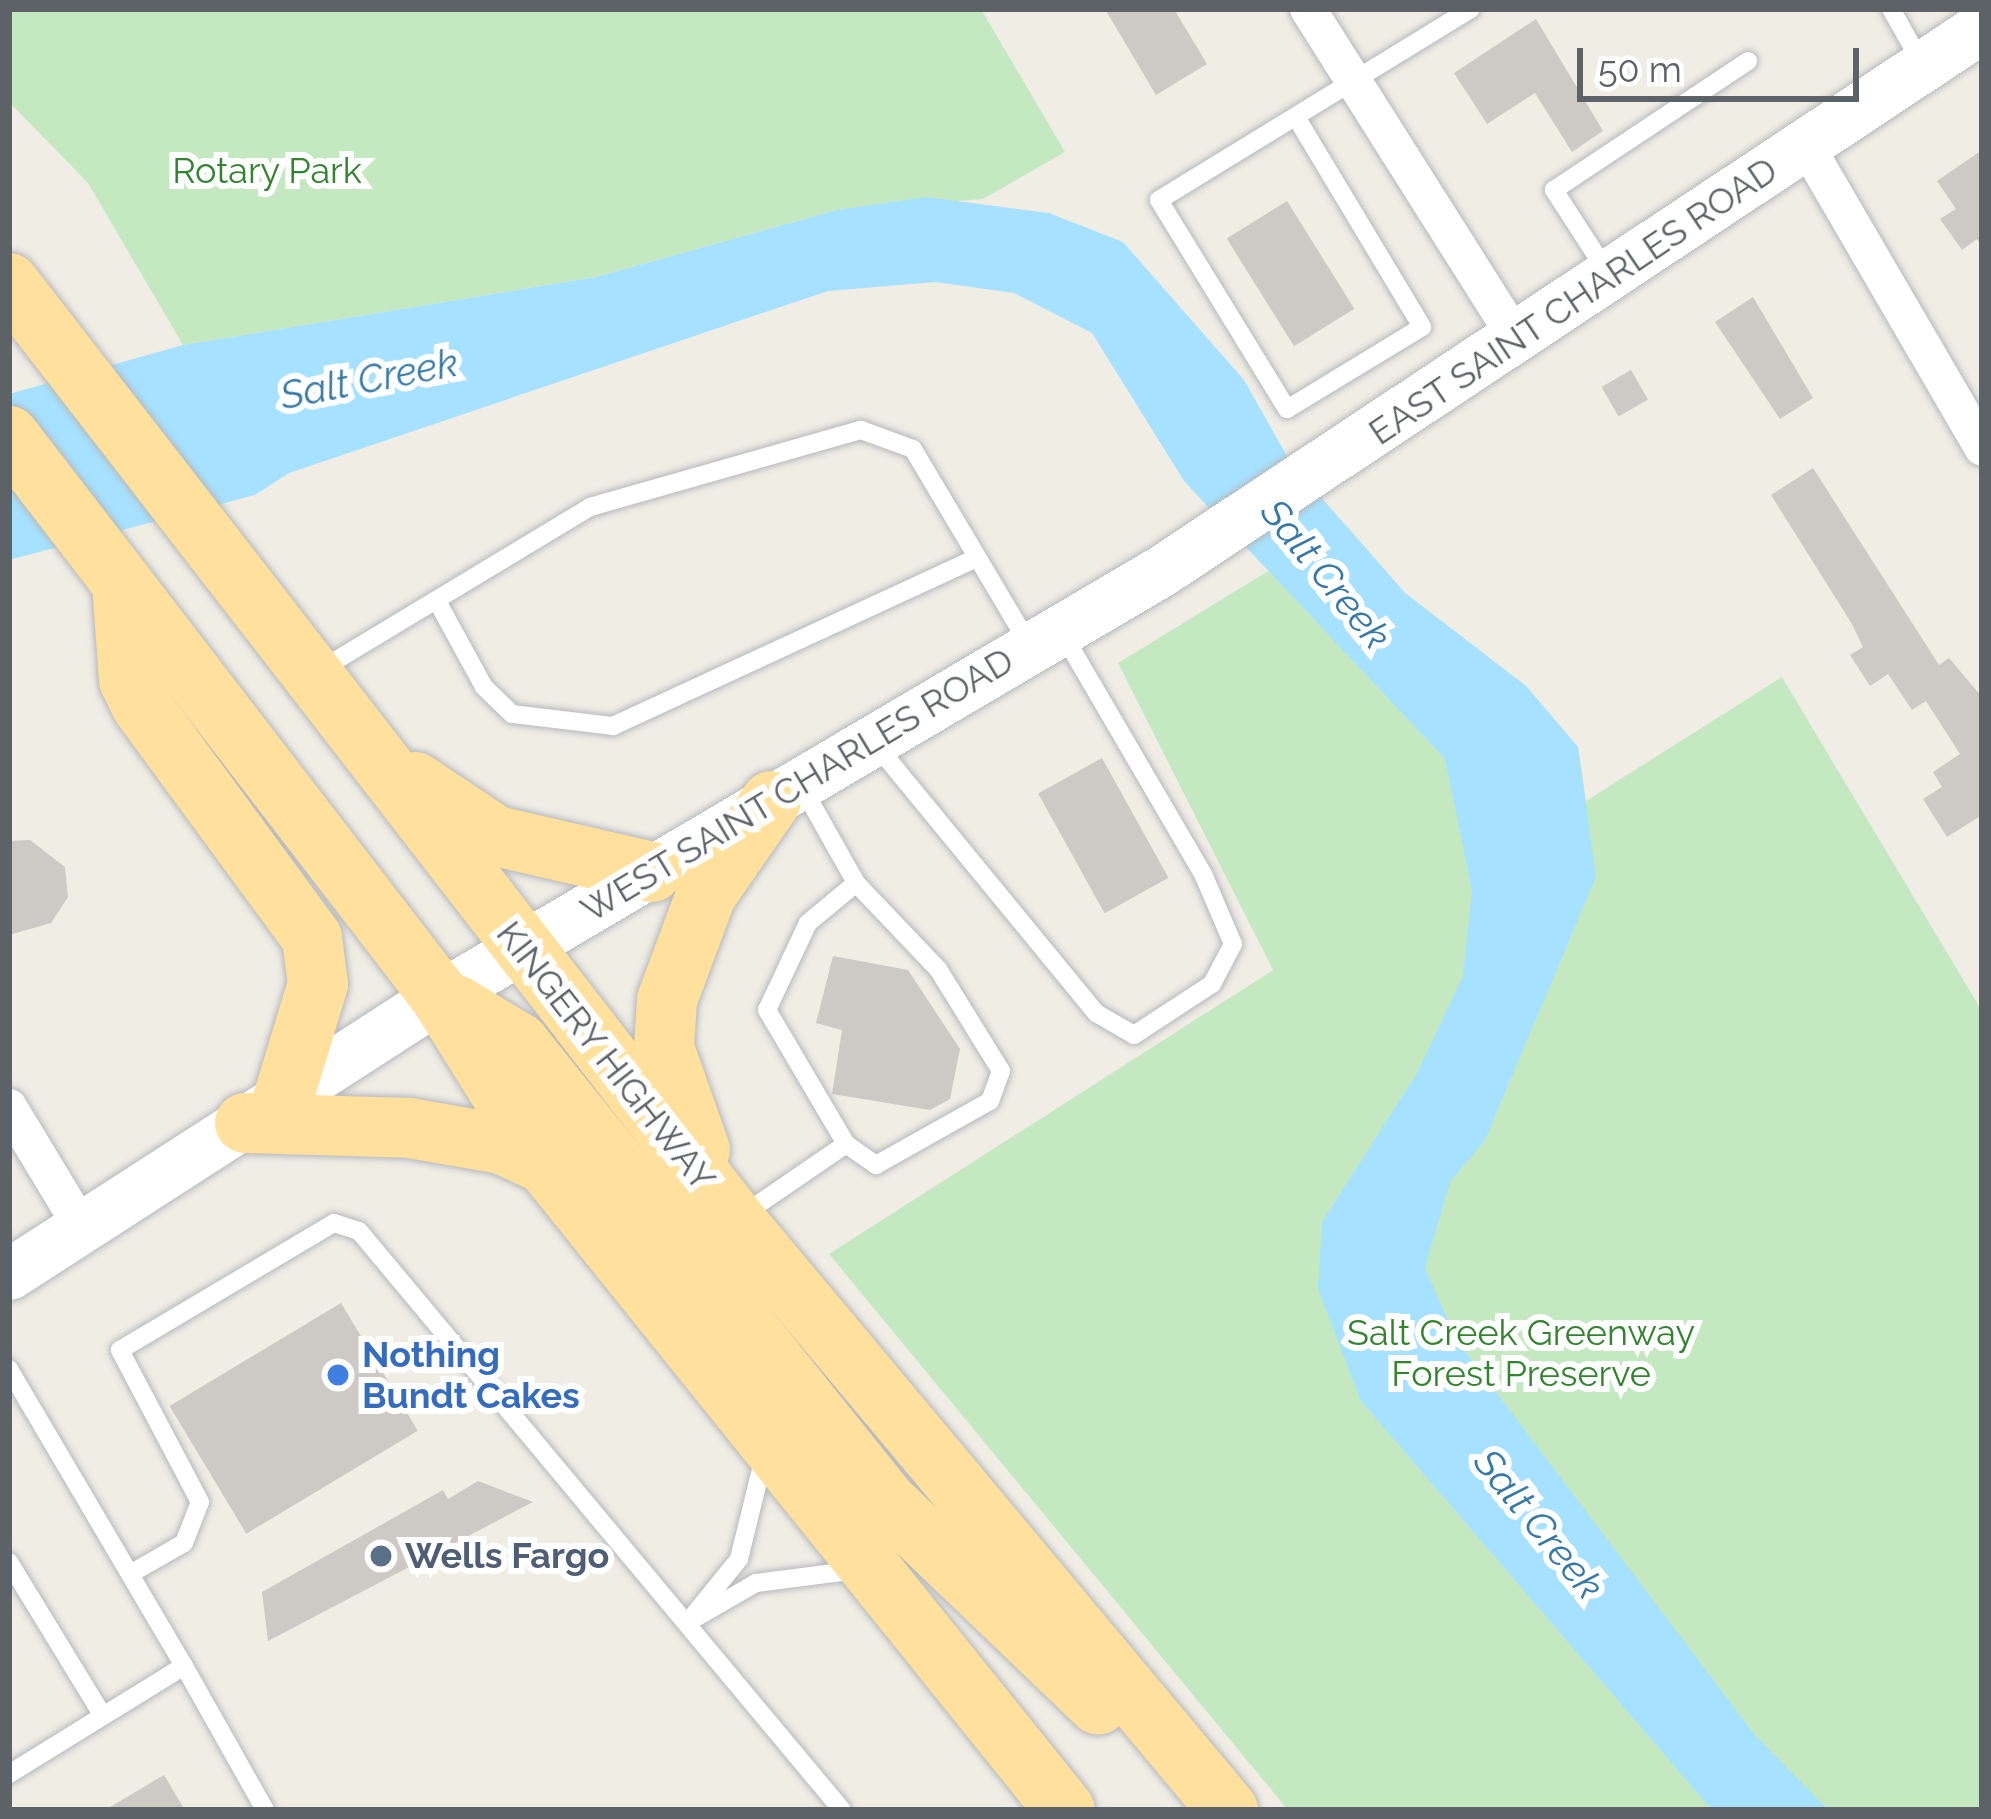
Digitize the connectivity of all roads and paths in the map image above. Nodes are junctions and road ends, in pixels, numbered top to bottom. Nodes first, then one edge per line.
1 (1308, 9) edge
2 (1471, 9) edge
3 (1891, 9) edge
4 (1982, 27) edge
5 (1748, 61) dead end
6 (1923, 67) junction
7 (1353, 81) junction
8 (1296, 117) junction
9 (1806, 145) junction
10 (1609, 276) junction
11 (9, 284) edge
12 (1516, 338) junction
13 (9, 436) edge
14 (1982, 448) edge
15 (974, 559) junction
16 (110, 567) junction
17 (1161, 571) joint
18 (437, 601) junction
19 (1045, 638) junction
20 (314, 674) junction
21 (872, 740) junction
22 (373, 751) junction
23 (785, 792) junction
24 (652, 872) junction
25 (856, 883) junction
26 (520, 950) junction
27 (440, 995) junction
28 (9, 1107) edge
29 (264, 1111) junction
30 (846, 1144) junction
31 (545, 1164) junction
32 (726, 1208) junction
33 (82, 1228) junction
34 (9, 1274) edge
35 (9, 1370) edge
36 (766, 1447) junction
37 (9, 1562) edge
38 (863, 1569) junction
39 (130, 1574) junction
40 (688, 1622) junction
41 (184, 1666) junction
42 (103, 1716) junction
43 (9, 1774) edge
44 (1216, 1798) edge
45 (266, 1810) edge
46 (842, 1810) edge
47 (1065, 1810) edge

1 - 7 street
2 - 7 lane
3 - 6 lane
4 - 6 main road, EAST SAINT CHARLES ROAD
5 - 10 lane
6 - 9 main road, EAST SAINT CHARLES ROAD
7 - 8 lane
7 - 12 street
8 - 8 lane
9 - 10 main road, EAST SAINT CHARLES ROAD
9 - 14 street
10 - 12 main road, EAST SAINT CHARLES ROAD
11 - 20 highway, KINGERY HIGHWAY
12 - 17 main road, EAST SAINT CHARLES ROAD
13 - 16 highway
15 - 18 lane
15 - 18 lane
15 - 19 lane
16 - 27 highway
16 - 29 highway
17 - 19 main road, WEST SAINT CHARLES ROAD
18 - 20 lane
19 - 21 main road, WEST SAINT CHARLES ROAD
19 - 21 lane
20 - 22 highway, KINGERY HIGHWAY
21 - 23 main road, WEST SAINT CHARLES ROAD
22 - 24 highway
22 - 26 highway, KINGERY HIGHWAY
23 - 24 main road, WEST SAINT CHARLES ROAD
23 - 25 lane
23 - 32 highway
24 - 26 main road, WEST SAINT CHARLES ROAD
25 - 30 lane
25 - 30 lane
26 - 27 main road, WEST SAINT CHARLES ROAD
26 - 32 highway, KINGERY HIGHWAY
27 - 29 main road, WEST SAINT CHARLES ROAD
27 - 31 highway
27 - 44 highway
28 - 33 street
29 - 31 highway
29 - 33 main road, WEST SAINT CHARLES ROAD
30 - 32 lane
31 - 36 highway
32 - 44 highway, KINGERY HIGHWAY
33 - 34 main road, WEST SAINT CHARLES ROAD
35 - 39 lane
36 - 38 highway
36 - 40 lane
37 - 42 lane
38 - 40 lane
38 - 47 highway
39 - 40 lane
39 - 41 lane
40 - 46 lane
41 - 42 lane
41 - 45 lane
42 - 43 lane

